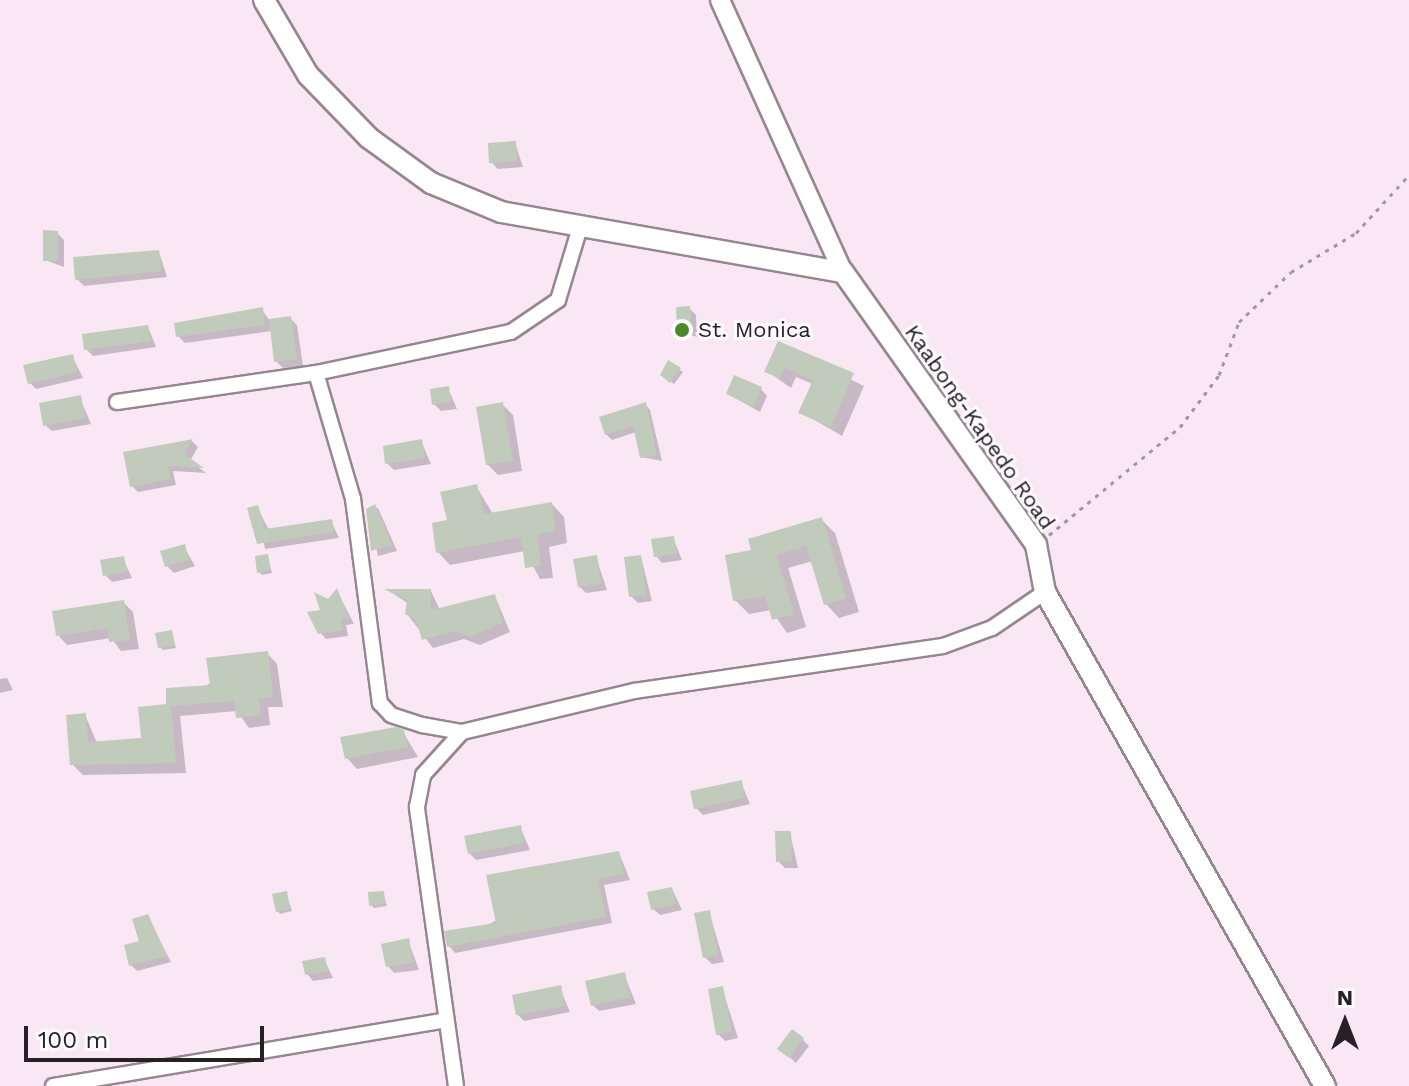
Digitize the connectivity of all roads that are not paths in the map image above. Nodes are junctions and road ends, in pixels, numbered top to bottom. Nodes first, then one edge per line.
1 (264, 0) edge
2 (720, 0) edge
3 (580, 227) junction
4 (843, 272) junction
5 (316, 373) junction
6 (117, 402) dead end
7 (1045, 592) junction
8 (462, 732) junction
9 (443, 1021) junction
10 (53, 1086) edge
11 (456, 1086) edge
12 (1325, 1086) edge

1 - 3 main road
2 - 4 street, Kaabong-Kapedo Road
3 - 4 main road
3 - 5 street
4 - 7 main road, Kaabong-Kapedo Road
5 - 6 street
5 - 8 street
7 - 8 street
7 - 12 main road, Kaabong-Kapedo Road
8 - 9 street
9 - 10 street
9 - 11 street

